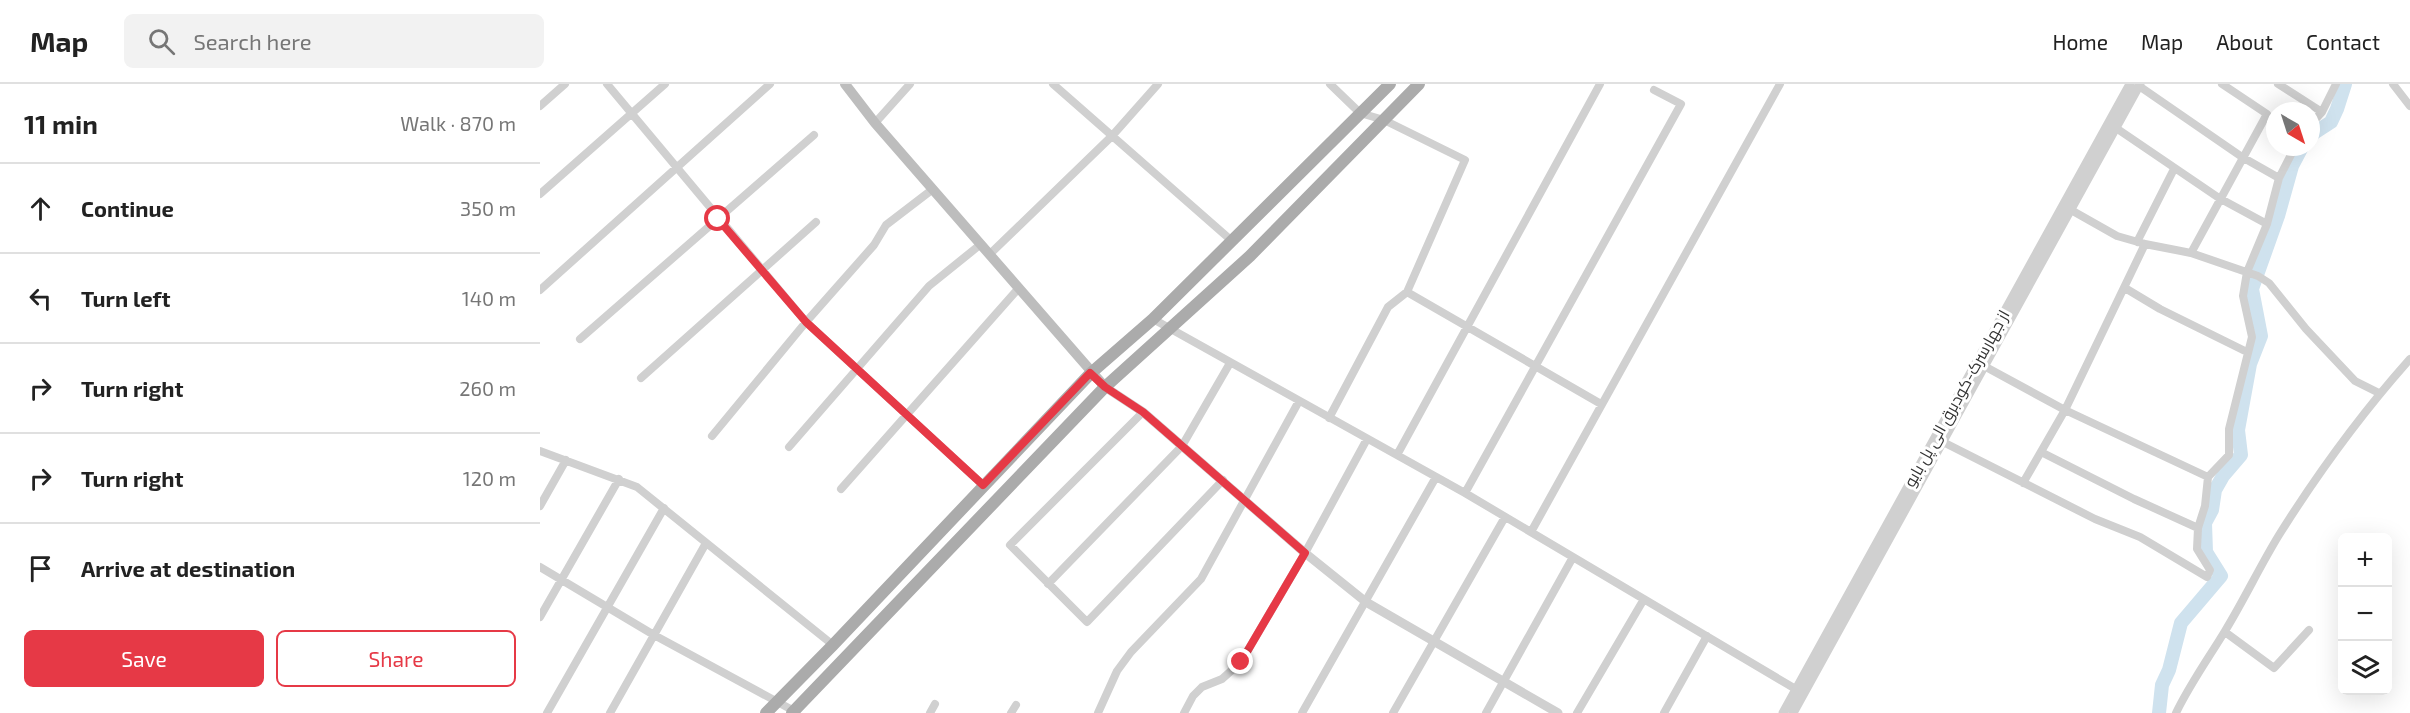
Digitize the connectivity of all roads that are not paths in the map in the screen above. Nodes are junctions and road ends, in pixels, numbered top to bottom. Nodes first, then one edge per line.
1 (565, 84) edge
2 (608, 84) edge
3 (665, 84) edge
4 (770, 84) edge
5 (845, 84) edge
6 (910, 84) edge
7 (1053, 84) edge
8 (1158, 84) edge
9 (1330, 84) edge
10 (1390, 84) edge
11 (1419, 84) edge
12 (1600, 84) edge
13 (1780, 84) edge
14 (2222, 84) edge
15 (2278, 84) edge
16 (2336, 84) edge
17 (2393, 84) edge
18 (2137, 85) edge
19 (1654, 90) dead end
20 (540, 106) edge
21 (2410, 106) edge
22 (632, 112) junction
23 (2322, 112) joint
24 (1360, 113) junction
25 (1384, 120) junction
26 (875, 123) junction
27 (2116, 128) junction
28 (814, 135) dead end
29 (1112, 136) junction
30 (2290, 156) edge
31 (2242, 157) junction
32 (677, 167) junction
33 (2174, 169) junction
34 (2278, 178) junction
35 (933, 189) junction
36 (540, 194) edge
37 (2219, 198) junction
38 (2071, 210) junction
39 (718, 219) junction
40 (816, 222) dead end
41 (2267, 224) junction
42 (1232, 241) junction
43 (2141, 243) junction
44 (981, 244) junction
45 (2190, 253) junction
46 (990, 254) junction
47 (762, 270) junction
48 (2252, 274) junction
49 (2125, 288) junction
50 (1018, 289) junction
51 (540, 290) edge
52 (1407, 292) junction
53 (1153, 320) junction
54 (806, 322) junction
55 (1169, 329) junction
56 (1467, 329) junction
57 (580, 339) dead end
58 (2247, 352) junction
59 (2410, 359) edge
60 (1230, 363) junction
61 (1535, 366) junction
62 (1984, 366) junction
63 (856, 368) junction
64 (1090, 373) junction
65 (641, 378) dead end
66 (1105, 387) junction
67 (2379, 393) junction
68 (1299, 401) junction
69 (1602, 404) junction
70 (2065, 410) junction
71 (1143, 412) junction
72 (906, 414) junction
73 (1329, 418) junction
74 (712, 436) dead end
75 (1367, 439) junction
76 (1943, 442) junction
77 (1182, 446) junction
78 (789, 447) dead end
79 (540, 452) edge
80 (2041, 452) junction
81 (1397, 455) junction
82 (566, 460) junction
83 (1436, 477) junction
84 (2208, 477) junction
85 (619, 479) junction
86 (1223, 480) junction
87 (2023, 483) junction
88 (983, 485) junction
89 (841, 489) dead end
90 (1465, 493) junction
91 (1244, 498) junction
92 (540, 506) edge
93 (664, 508) junction
94 (1505, 517) junction
95 (2198, 528) junction
96 (1531, 532) junction
97 (706, 543) junction
98 (1305, 553) junction
99 (1573, 557) junction
100 (540, 567) edge
101 (562, 579) junction
102 (1048, 584) junction
103 (1644, 599) junction
104 (1366, 602) junction
105 (608, 607) junction
106 (540, 616) edge
107 (2309, 630) dead end
108 (2225, 632) junction
109 (654, 634) junction
110 (1707, 636) junction
111 (1433, 642) junction
112 (833, 645) junction
113 (1503, 682) junction
114 (1800, 691) junction
115 (777, 702) junction
116 (935, 704) dead end
117 (1016, 705) dead end
118 (794, 712) edge
119 (547, 713) edge
120 (610, 713) edge
121 (766, 713) edge
122 (930, 713) edge
123 (1011, 713) edge
124 (1098, 713) edge
125 (1184, 713) edge
126 (1302, 713) edge
127 (1393, 713) edge
128 (1486, 713) edge
129 (1558, 713) edge
130 (1577, 713) edge
131 (1664, 713) edge
132 (1783, 713) edge
133 (1793, 713) edge
134 (2176, 713) edge

1 - 20 street
2 - 22 street
3 - 22 street
4 - 32 street
5 - 26 main road
6 - 26 street
7 - 29 street
8 - 29 street
9 - 24 street
10 - 24 main road
11 - 25 main road
12 - 56 street
13 - 69 street
14 - 31 street
15 - 23 street
16 - 23 street
17 - 21 street
18 - 27 street, از جهارسرک-کودبرق الی پل بایو
18 - 31 street
18 - 114 street, از جهارسرک-کودبرق الی پل بایو
19 - 61 street
22 - 32 street
22 - 36 street
24 - 25 street
24 - 42 main road
25 - 52 street
25 - 55 main road
26 - 35 main road
27 - 33 street
27 - 38 street, از جهارسرک-کودبرق الی پل بایو
28 - 39 street
29 - 42 street
29 - 46 street
30 - 34 street
31 - 34 street
31 - 37 street
32 - 39 street
32 - 51 street
33 - 37 street
33 - 43 street
34 - 41 street
35 - 44 main road
35 - 54 street
37 - 41 street
37 - 45 street
38 - 43 street
38 - 62 street, از جهارسرک-کودبرق الی پل بایو
39 - 47 street
39 - 57 street
40 - 47 street
41 - 48 street
42 - 53 main road
43 - 45 street
43 - 49 street
44 - 46 main road
44 - 63 street
45 - 48 street
46 - 50 main road
47 - 54 street
47 - 65 street
48 - 58 street
48 - 67 street
49 - 58 street
49 - 70 street
50 - 64 main road
50 - 72 street
52 - 56 street
52 - 73 street
53 - 55 street
53 - 64 main road
54 - 63 street
54 - 74 street
55 - 60 street
55 - 66 main road
56 - 61 street
56 - 81 street
58 - 84 street
59 - 67 street
60 - 68 street
60 - 77 street
61 - 69 street
61 - 90 street
62 - 70 street
62 - 76 street, از جهارسرک-کودبرق الی پل بایو
63 - 72 street
63 - 78 street
64 - 66 main road
64 - 88 main road
66 - 71 street
66 - 118 main road
67 - 108 street
68 - 73 street
68 - 91 street
69 - 96 street
70 - 80 street
70 - 84 street
71 - 77 street
71 - 102 street
72 - 88 street
72 - 89 street
73 - 75 street
75 - 81 street
75 - 98 street
76 - 87 street
76 - 114 street, از جهارسرک-کودبرق الی پل بایو
77 - 86 street
77 - 102 street
79 - 82 street
80 - 87 street
80 - 95 street
81 - 83 street
82 - 85 street
82 - 92 street
83 - 90 street
83 - 104 street
84 - 95 street
85 - 93 street
85 - 101 street
86 - 91 street
86 - 102 street
87 - 95 street
88 - 112 main road
90 - 94 street
91 - 98 street
91 - 124 street
93 - 97 street
93 - 105 street
94 - 96 street
94 - 111 street
96 - 99 street
97 - 109 street
97 - 112 street
98 - 104 street
98 - 125 street
99 - 103 street
99 - 113 street
100 - 101 street
101 - 105 street
101 - 106 street
103 - 110 street
103 - 130 street
104 - 111 street
104 - 126 street
105 - 109 street
105 - 119 street
107 - 108 street
108 - 134 street
109 - 115 street
109 - 120 street
110 - 114 street
110 - 131 street
111 - 113 street
111 - 127 street
112 - 115 main road
113 - 128 street
113 - 129 street
114 - 132 street, از جهارسرک-کودبرق الی پل بایو
114 - 133 street, از جهارسرک-کودبرق الی پل بایو
115 - 118 street
115 - 121 main road
116 - 122 street
117 - 123 street

